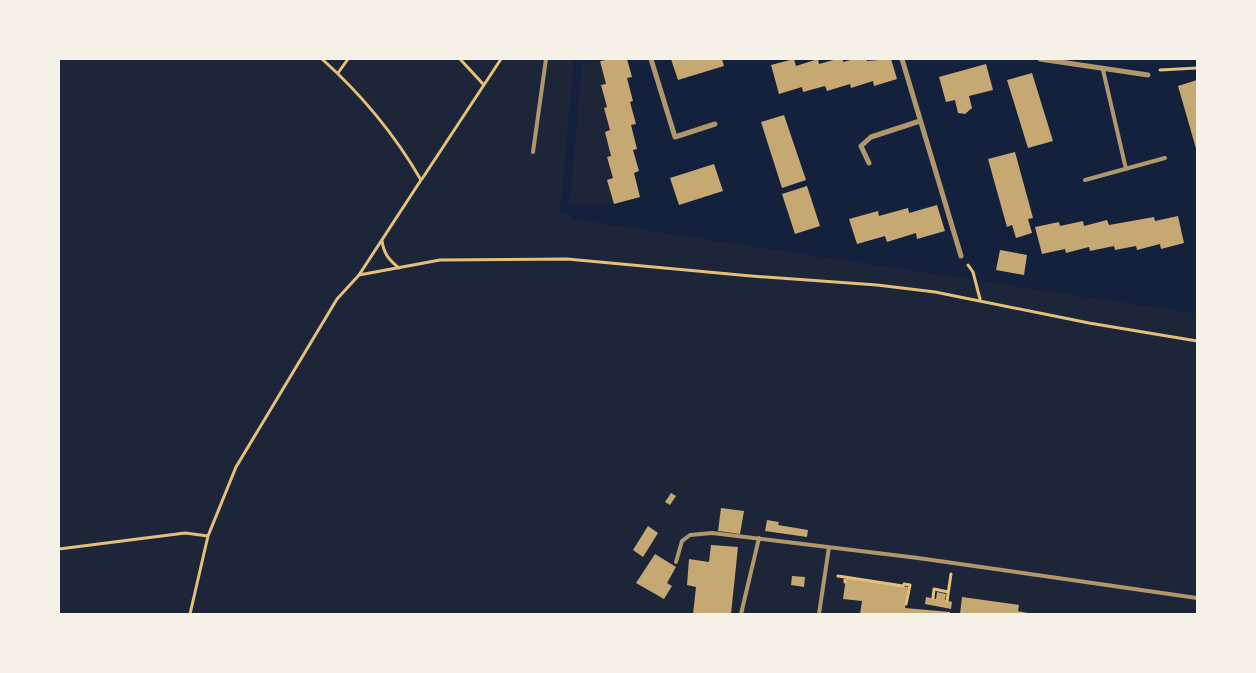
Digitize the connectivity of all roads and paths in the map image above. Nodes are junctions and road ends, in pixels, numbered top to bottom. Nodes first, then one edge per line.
1 (322, 59) edge
2 (348, 59) edge
3 (460, 59) edge
4 (501, 59) edge
5 (546, 59) edge
6 (651, 59) edge
7 (902, 59) edge
8 (1040, 59) edge
9 (1197, 68) edge
10 (1103, 70) junction
11 (338, 73) junction
12 (1148, 75) joint
13 (483, 84) junction
14 (920, 121) junction
15 (715, 124) dead end
16 (533, 152) dead end
17 (1166, 158) dead end
18 (869, 162) dead end
19 (1126, 169) junction
20 (422, 180) junction
21 (1085, 180) dead end
22 (382, 240) junction
23 (961, 256) joint
24 (399, 268) junction
25 (359, 276) junction
26 (980, 300) junction
27 (1197, 341) edge
28 (208, 536) junction
29 (759, 538) junction
30 (829, 547) junction
31 (59, 549) edge
32 (676, 562) dead end
33 (953, 563) junction
34 (825, 574) junction
35 (845, 577) junction
36 (845, 582) dead end
37 (948, 592) junction
38 (933, 598) dead end
39 (1197, 598) edge
40 (947, 600) dead end
41 (906, 604) dead end
42 (190, 614) edge
43 (741, 614) edge
44 (819, 614) edge

1 - 11 path
2 - 11 path
3 - 13 path
4 - 13 path
5 - 16 lane
6 - 15 street
7 - 14 street
8 - 10 street
9 - 12 path
10 - 12 street
10 - 19 lane
11 - 20 path
13 - 20 path
14 - 18 street
14 - 23 street
17 - 19 lane
19 - 21 lane
20 - 22 path
22 - 24 path
22 - 25 path
23 - 26 path
24 - 25 path
24 - 26 path
25 - 28 path
26 - 27 path
28 - 31 path
28 - 42 path
29 - 30 lane
29 - 32 lane
29 - 43 lane
30 - 33 lane
30 - 34 lane
33 - 37 path
33 - 39 lane
34 - 35 path
34 - 44 lane
35 - 36 path
35 - 41 path
37 - 38 path
37 - 40 path

